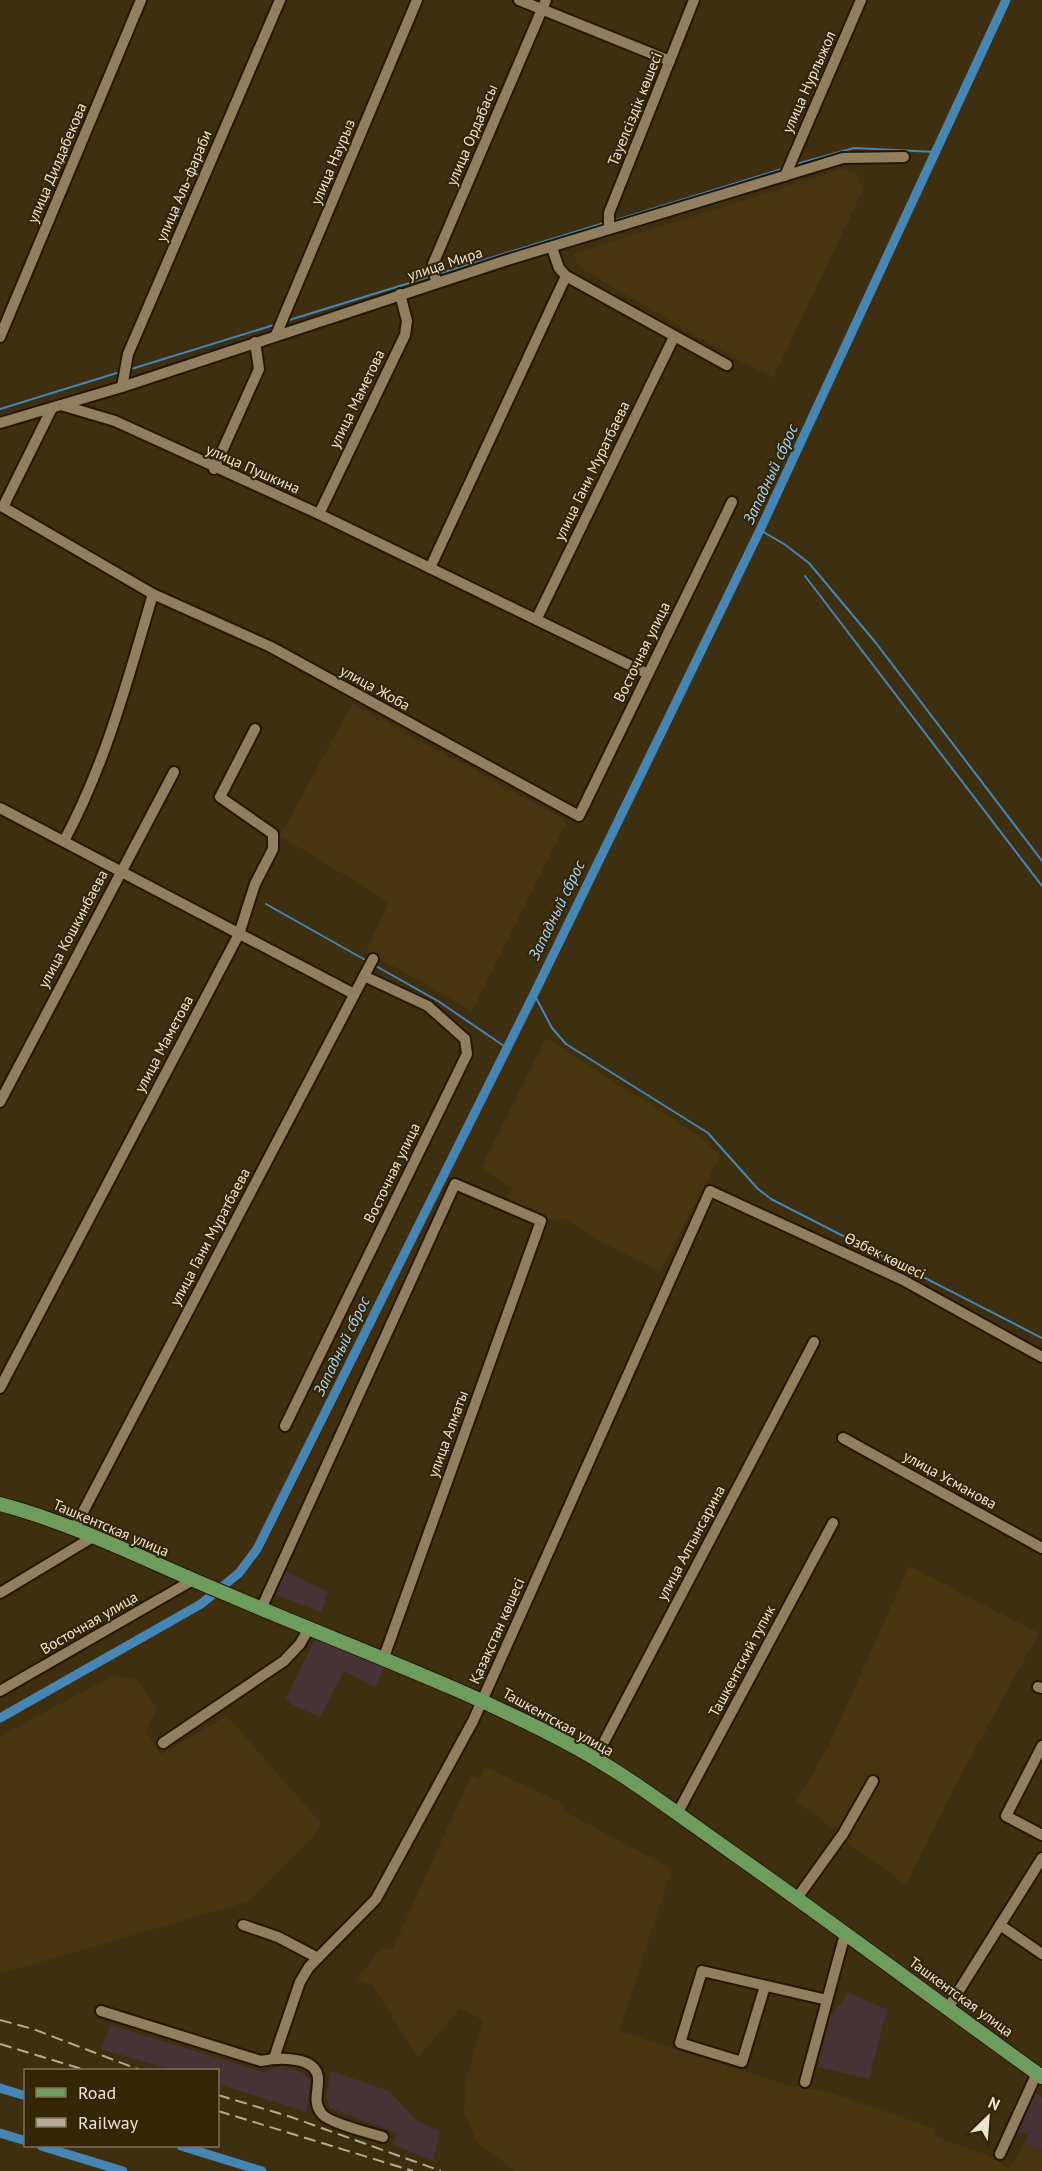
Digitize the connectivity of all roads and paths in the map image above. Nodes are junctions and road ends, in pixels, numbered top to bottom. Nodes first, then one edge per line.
1 (141, 0) edge
2 (280, 0) edge
3 (417, 0) edge
4 (519, 0) edge
5 (694, 0) edge
6 (861, 0) edge
7 (544, 5) edge
8 (670, 61) junction
9 (904, 157) dead end
10 (784, 176) junction
11 (609, 230) junction
12 (552, 248) junction
13 (566, 276) junction
14 (436, 283) junction
15 (400, 294) junction
16 (276, 335) junction
17 (0, 337) edge
18 (674, 337) junction
19 (255, 342) junction
20 (727, 365) dead end
21 (122, 387) junction
22 (56, 407) junction
23 (0, 423) edge
24 (214, 469) junction
25 (732, 502) dead end
26 (2, 510) edge
27 (319, 514) junction
28 (430, 568) junction
29 (153, 594) junction
30 (537, 618) junction
31 (648, 674) junction
32 (255, 729) dead end
33 (174, 772) dead end
34 (1, 809) edge
35 (579, 816) joint
36 (64, 841) junction
37 (120, 871) junction
38 (239, 933) junction
39 (373, 959) dead end
40 (364, 976) junction
41 (354, 994) junction
42 (0, 1102) edge
43 (710, 1191) joint
44 (814, 1342) dead end
45 (1042, 1357) edge
46 (0, 1388) edge
47 (285, 1426) dead end
48 (843, 1438) dead end
49 (0, 1504) edge
50 (833, 1523) dead end
51 (74, 1529) junction
52 (93, 1537) junction
53 (1042, 1548) edge
54 (199, 1582) junction
55 (0, 1593) edge
56 (261, 1609) junction
57 (309, 1628) junction
58 (384, 1657) junction
59 (0, 1691) edge
60 (482, 1700) junction
61 (164, 1743) dead end
62 (1042, 1746) edge
63 (595, 1759) junction
64 (873, 1781) dead end
65 (677, 1814) junction
66 (1042, 1835) edge
67 (1042, 1858) edge
68 (797, 1898) junction
69 (243, 1925) dead end
70 (1000, 1925) junction
71 (845, 1934) junction
72 (1042, 1954) edge
73 (318, 1958) junction
74 (765, 1986) junction
75 (827, 2000) junction
76 (948, 2008) junction
77 (101, 2011) dead end
78 (274, 2058) junction
79 (1040, 2075) edge
80 (805, 2082) dead end
81 (383, 2137) dead end
82 (1000, 2154) dead end

1 - 17 street, улица Дилдабекова
2 - 21 street, улица Аль-фараби
3 - 16 street, улица Наурыз
4 - 7 street
5 - 8 street, Тауелсіздік көшесі
6 - 10 street, улица Нурлыжол
7 - 8 street
7 - 14 street, улица Ордабасы
8 - 11 street, Тауелсіздік көшесі
9 - 10 street, улица Мира
10 - 11 street, улица Мира
11 - 12 street, улица Мира
12 - 13 street
12 - 14 street, улица Мира
13 - 18 street
13 - 28 street
14 - 15 street, улица Мира
15 - 16 street, улица Мира
15 - 27 street, улица Маметова
16 - 19 street, улица Мира
18 - 20 street
18 - 30 street, улица Гани Муратбаева
19 - 21 street, улица Мира
19 - 24 street
21 - 22 street, улица Мира
22 - 23 street, улица Мира
22 - 24 street, улица Пушкина
22 - 26 street, улица Жоба
24 - 27 street, улица Пушкина
25 - 31 street, Восточная улица
26 - 29 street, улица Жоба
27 - 28 street, улица Пушкина
28 - 30 street, улица Пушкина
29 - 35 street, улица Жоба
29 - 36 street
30 - 31 street, улица Пушкина
31 - 35 street, Восточная улица
32 - 38 street, улица Маметова
33 - 37 street, улица Кошкинбаева
34 - 36 street
36 - 37 street
37 - 38 street
37 - 42 street, улица Кошкинбаева
38 - 41 street
38 - 46 street, улица Маметова
39 - 40 street, улица Гани Муратбаева
40 - 41 street, улица Гани Муратбаева
40 - 47 street, Восточная улица
41 - 51 street, улица Гани Муратбаева
43 - 45 street, Өзбек көшесі
43 - 60 street, Қазақстан көшесі
44 - 63 street, улица Алтынсарина
48 - 53 street, улица Усманова
49 - 51 main road, Ташкентская улица
50 - 65 street, Ташкентский тупик
51 - 52 main road, Ташкентская улица
52 - 54 main road, Ташкентская улица
52 - 55 street
54 - 56 main road, Ташкентская улица
54 - 59 street, Восточная улица
56 - 57 main road, Ташкентская улица
56 - 58 street, улица Алматы
57 - 58 main road, Ташкентская улица
57 - 61 street
58 - 60 main road, Ташкентская улица
60 - 63 main road, Ташкентская улица
60 - 73 street, Қазақстан көшесі
62 - 66 street
63 - 65 main road, Ташкентская улица
64 - 68 street
65 - 68 main road, Ташкентская улица
67 - 70 street
68 - 71 main road, Ташкентская улица
69 - 73 street
70 - 72 street
70 - 76 street
71 - 75 street
71 - 76 main road, Ташкентская улица
73 - 78 street, Қазақстан көшесі
74 - 74 street
74 - 75 street
75 - 80 street
76 - 79 main road, Ташкентская улица
77 - 78 street
78 - 81 street
79 - 82 street

